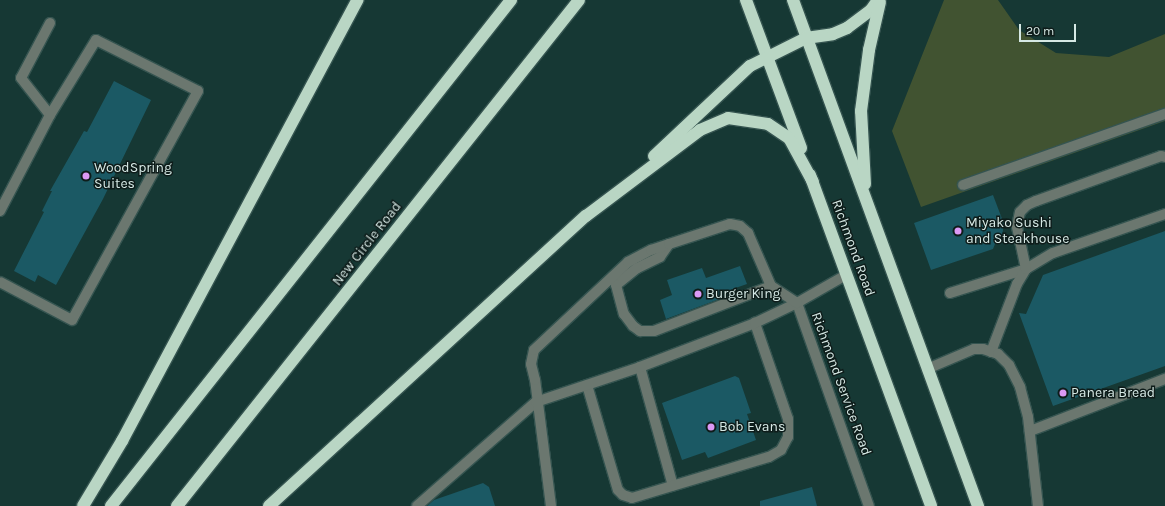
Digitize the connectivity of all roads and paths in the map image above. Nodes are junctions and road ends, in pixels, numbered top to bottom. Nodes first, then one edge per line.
1 (357, 0) edge
2 (511, 0) edge
3 (579, 0) edge
4 (746, 0) edge
5 (792, 0) edge
6 (880, 0) edge
7 (50, 23) dead end
8 (806, 38) junction
9 (767, 56) junction
10 (1165, 114) edge
11 (50, 115) junction
12 (1165, 157) edge
13 (813, 182) junction
14 (963, 185) dead end
15 (605, 202) junction
16 (867, 203) junction
17 (1, 206) edge
18 (1165, 214) edge
19 (669, 244) junction
20 (1026, 269) junction
21 (846, 274) junction
22 (0, 282) edge
23 (771, 286) junction
24 (950, 294) dead end
25 (796, 303) junction
26 (755, 323) junction
27 (991, 352) junction
28 (640, 367) junction
29 (927, 369) junction
30 (1165, 379) edge
31 (587, 385) junction
32 (536, 402) junction
33 (1030, 431) junction
34 (673, 486) junction
35 (83, 506) edge
36 (111, 506) edge
37 (178, 506) edge
38 (269, 506) edge
39 (417, 506) edge
40 (551, 506) edge
41 (869, 506) edge
42 (931, 506) edge
43 (978, 506) edge
44 (1038, 506) edge

1 - 35 highway
2 - 36 highway
3 - 37 highway, New Circle Road
4 - 9 highway, Richmond Road
5 - 8 highway, Richmond Road
6 - 8 highway
6 - 16 highway
7 - 11 street
8 - 9 highway
8 - 16 highway, Richmond Road
9 - 13 highway, Richmond Road
9 - 15 highway
10 - 14 street
11 - 17 street
11 - 22 street
12 - 20 street
13 - 15 highway
13 - 21 highway, Richmond Road
15 - 38 highway
16 - 29 highway, Richmond Road
18 - 20 street
19 - 23 street
19 - 23 street
19 - 32 street
20 - 24 street
20 - 27 street
21 - 25 street, Richmond Service Road
21 - 42 highway, Richmond Road
23 - 25 street
25 - 26 street
25 - 41 street, Richmond Service Road
26 - 28 street
26 - 34 street
27 - 29 street
27 - 33 street
28 - 31 street
28 - 34 street
29 - 43 highway, Richmond Road
30 - 33 street
31 - 32 street
31 - 34 street
32 - 39 street
32 - 40 street
33 - 44 street

